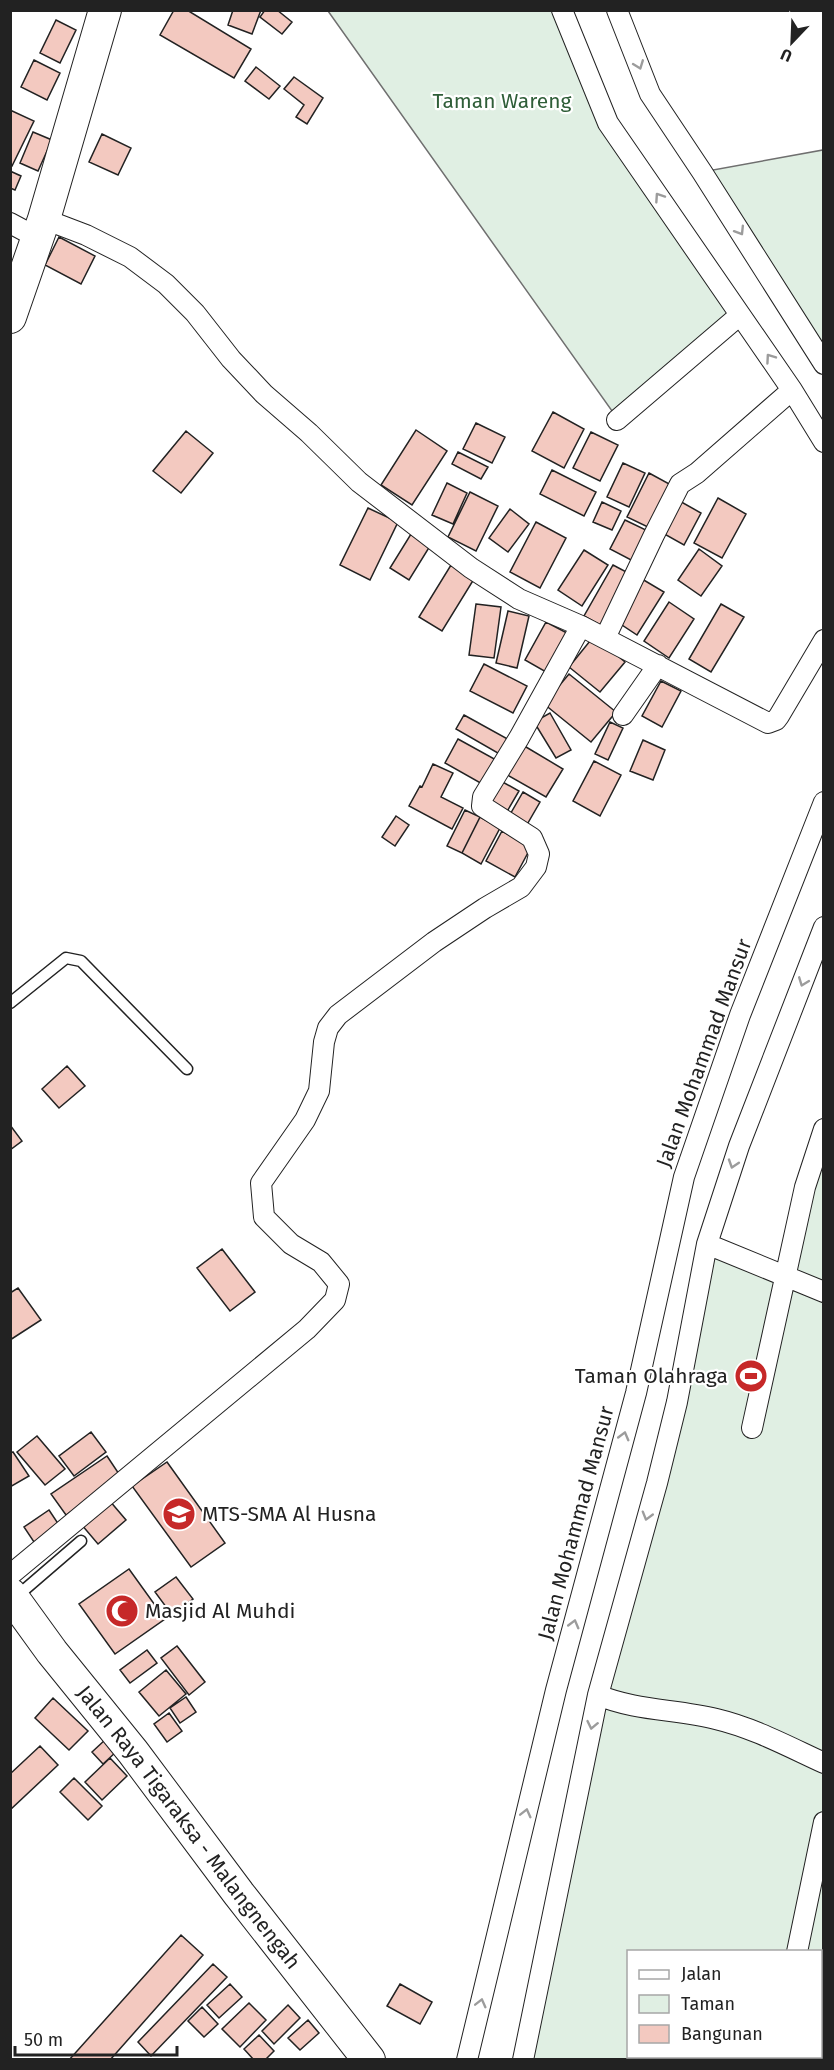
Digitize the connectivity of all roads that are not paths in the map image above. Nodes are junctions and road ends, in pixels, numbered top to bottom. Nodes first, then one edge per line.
1 (105, 10) edge
2 (562, 10) edge
3 (618, 10) edge
4 (10, 223) edge
5 (41, 228) junction
6 (740, 315) junction
7 (10, 317) edge
8 (824, 364) edge
9 (792, 390) junction
10 (617, 420) dead end
11 (824, 442) edge
12 (581, 626) junction
13 (605, 638) junction
14 (824, 639) edge
15 (658, 665) junction
16 (623, 715) dead end
17 (824, 802) edge
18 (824, 927) edge
19 (10, 1003) edge
20 (187, 1069) dead end
21 (824, 1129) edge
22 (707, 1244) junction
23 (784, 1276) junction
24 (824, 1292) edge
25 (752, 1428) dead end
26 (81, 1541) dead end
27 (12, 1589) edge
28 (598, 1695) junction
29 (824, 1763) edge
30 (824, 1822) edge
31 (797, 1950) edge
32 (358, 2055) edge
33 (467, 2060) edge
34 (523, 2060) edge

1 - 5 main road
6 -> 2 street
3 -> 8 street
4 - 5 street
5 - 7 main road
5 - 12 street
9 -> 6 street
6 - 10 street
9 - 11 street
9 - 13 street
12 - 13 street
12 - 27 street
13 - 15 street
14 - 15 street
15 - 16 street
33 -> 17 street, Jalan Mohammad Mansur
18 -> 22 street
19 - 20 lane
21 - 23 street
22 - 23 street
22 -> 28 street
23 - 24 street
23 - 25 street
26 - 27 lane
27 - 32 main road, Jalan Raya Tigaraksa - Malangnengah
28 - 29 street
28 -> 34 street
30 - 31 street

